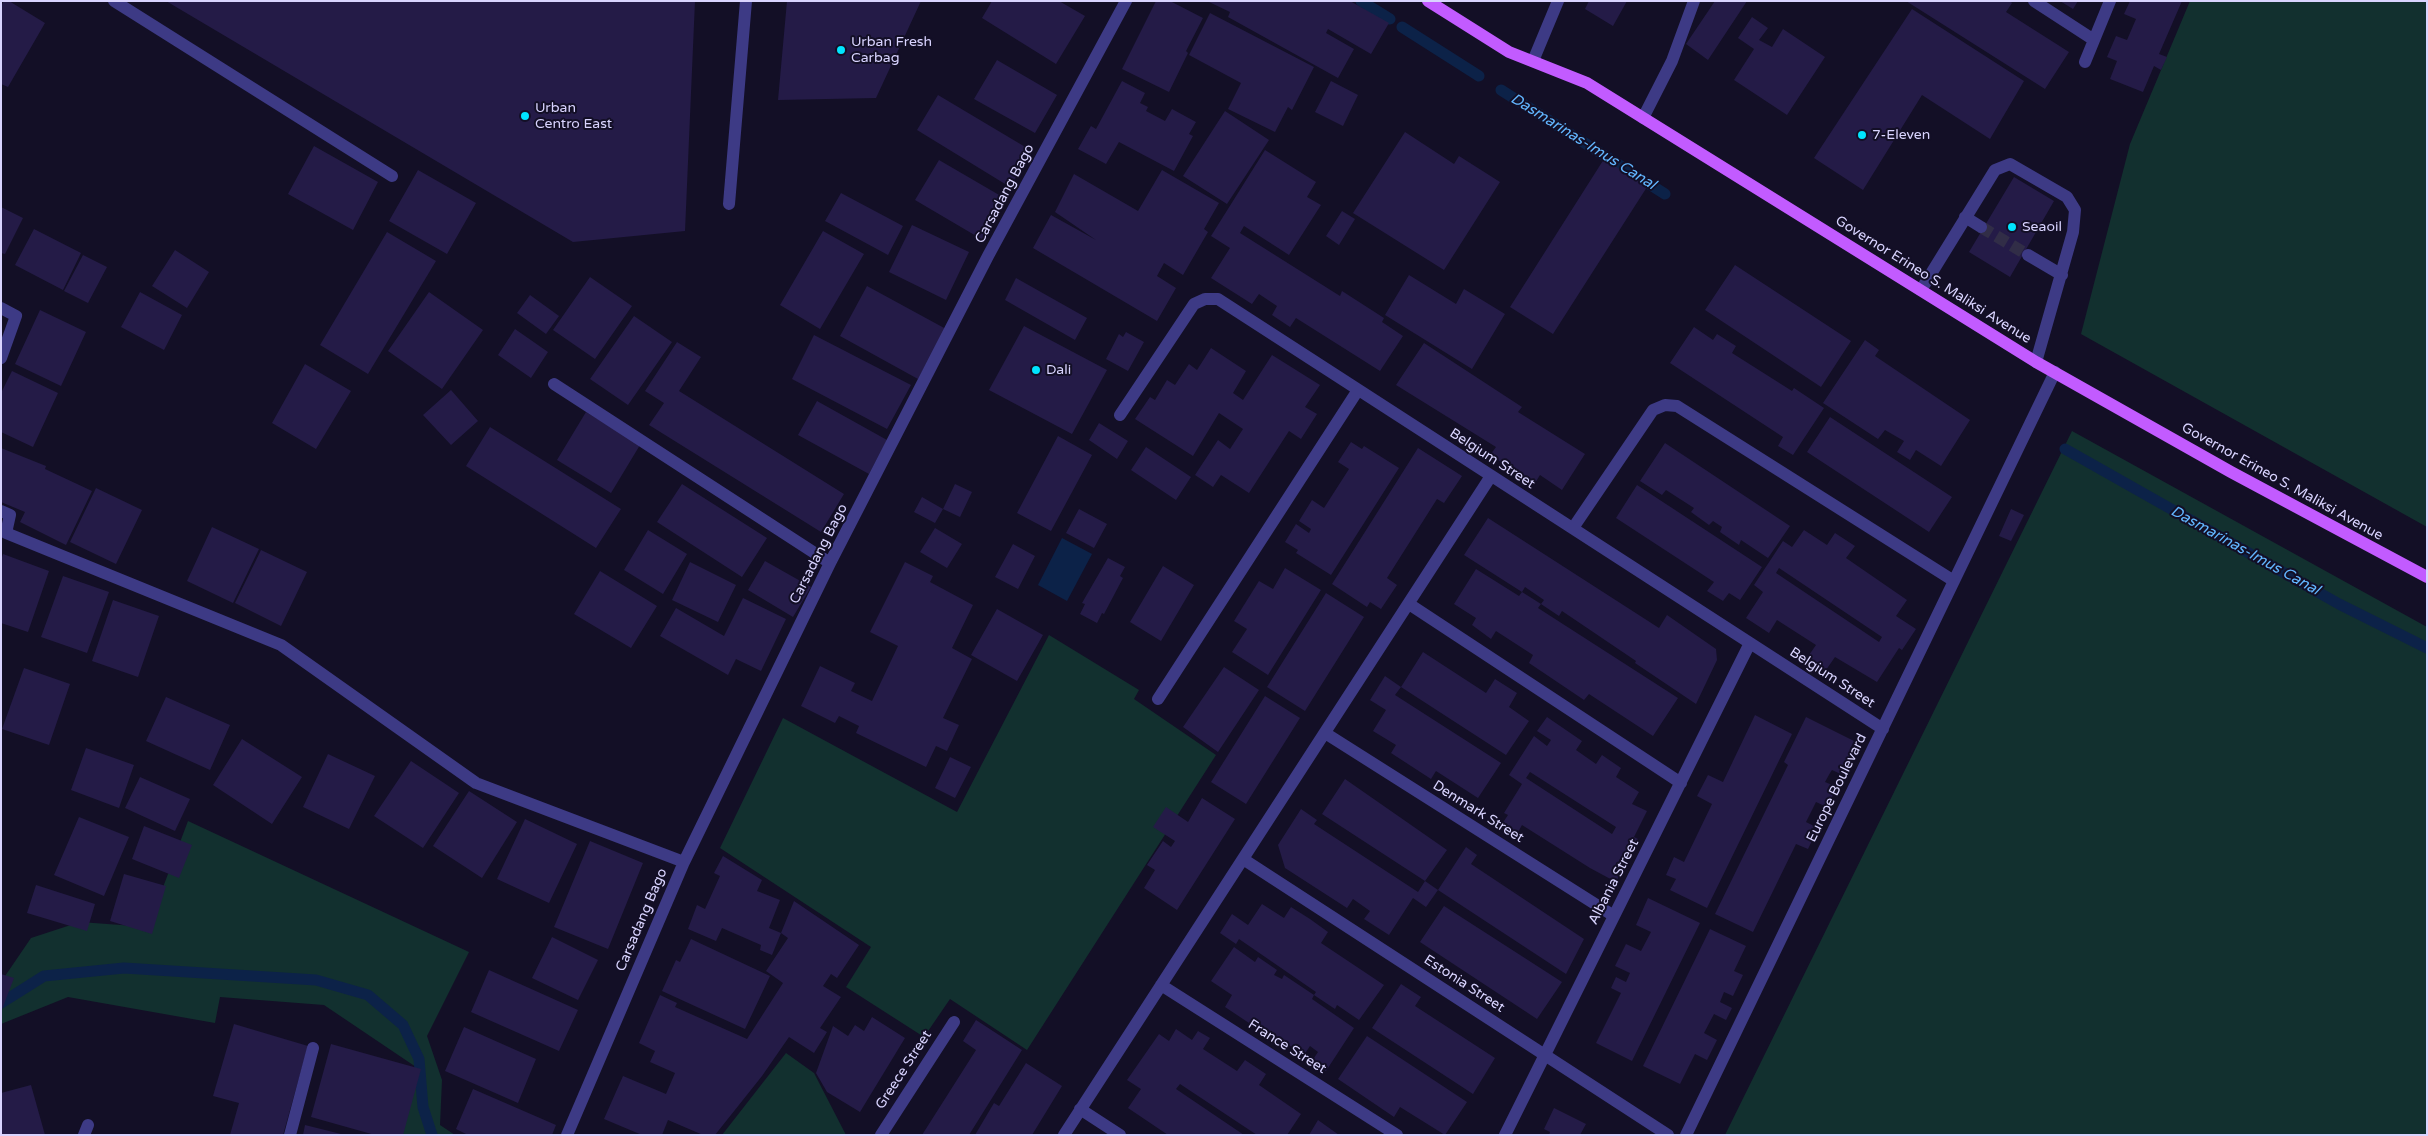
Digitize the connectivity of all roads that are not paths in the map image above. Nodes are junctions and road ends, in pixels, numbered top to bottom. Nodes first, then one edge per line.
1 (114, 1) edge
2 (746, 1) edge
3 (1126, 1) edge
4 (1428, 1) edge
5 (1558, 1) edge
6 (1694, 1) edge
7 (2034, 1) edge
8 (2110, 1) edge
9 (2094, 40) junction
10 (1533, 61) junction
11 (2085, 62) dead end
12 (1643, 118) junction
13 (392, 176) dead end
14 (729, 204) dead end
15 (1965, 217) junction
16 (1981, 227) tunnel mouth
17 (2028, 254) tunnel mouth
18 (2062, 275) junction
19 (1921, 290) junction
20 (1, 308) edge
21 (1, 358) edge
22 (2036, 362) junction
23 (2055, 372) junction
24 (554, 384) dead end
25 (1358, 390) junction
26 (1120, 415) dead end
27 (1491, 476) junction
28 (1, 511) edge
29 (1573, 528) junction
30 (4, 538) edge
31 (830, 563) junction
32 (2427, 577) edge
33 (1954, 581) junction
34 (1408, 604) junction
35 (1750, 643) junction
36 (1158, 698) dead end
37 (1883, 729) junction
38 (1325, 733) junction
39 (1681, 783) junction
40 (1243, 859) junction
41 (684, 862) junction
42 (1614, 916) junction
43 (1161, 985) junction
44 (954, 1022) dead end
45 (313, 1048) dead end
46 (1545, 1055) junction
47 (1080, 1109) junction
48 (290, 1135) edge
49 (567, 1135) edge
50 (881, 1135) edge
51 (1064, 1135) edge
52 (1120, 1135) edge
53 (1397, 1135) edge
54 (1505, 1135) edge
55 (1668, 1135) edge
56 (1686, 1135) edge

1 - 13 street
2 - 14 street
3 - 31 street, Carsadang Bago
4 - 10 main road, Governor Erineo S. Maliksi Avenue
5 - 10 street
6 - 12 street
7 - 9 street
8 - 9 street
9 - 11 street
10 - 12 main road, Governor Erineo S. Maliksi Avenue
12 - 19 main road, Governor Erineo S. Maliksi Avenue
15 - 16 street
15 - 18 street
15 - 19 street
17 - 18 street
18 - 22 street
19 - 22 main road, Governor Erineo S. Maliksi Avenue
20 - 21 street
22 - 23 main road, Governor Erineo S. Maliksi Avenue
23 - 32 main road, Governor Erineo S. Maliksi Avenue
23 - 33 street, Europe Boulevard
24 - 31 street
25 - 26 street, Belgium Street
25 - 27 street, Belgium Street
25 - 36 street
27 - 29 street, Belgium Street
27 - 34 street
28 - 30 street
29 - 33 street
29 - 35 street, Belgium Street
30 - 41 street
31 - 41 street, Carsadang Bago
33 - 37 street, Europe Boulevard
34 - 38 street
34 - 39 street
35 - 37 street, Belgium Street
35 - 39 street, Albania Street
37 - 56 street, Europe Boulevard
38 - 40 street
38 - 42 street, Denmark Street
39 - 42 street, Albania Street
40 - 43 street
40 - 46 street, Estonia Street
41 - 49 street, Carsadang Bago
42 - 46 street, Albania Street
43 - 47 street
43 - 53 street, France Street
44 - 50 street, Greece Street
45 - 48 street
46 - 54 street, Albania Street
46 - 55 street, Estonia Street
47 - 51 street
47 - 52 street

